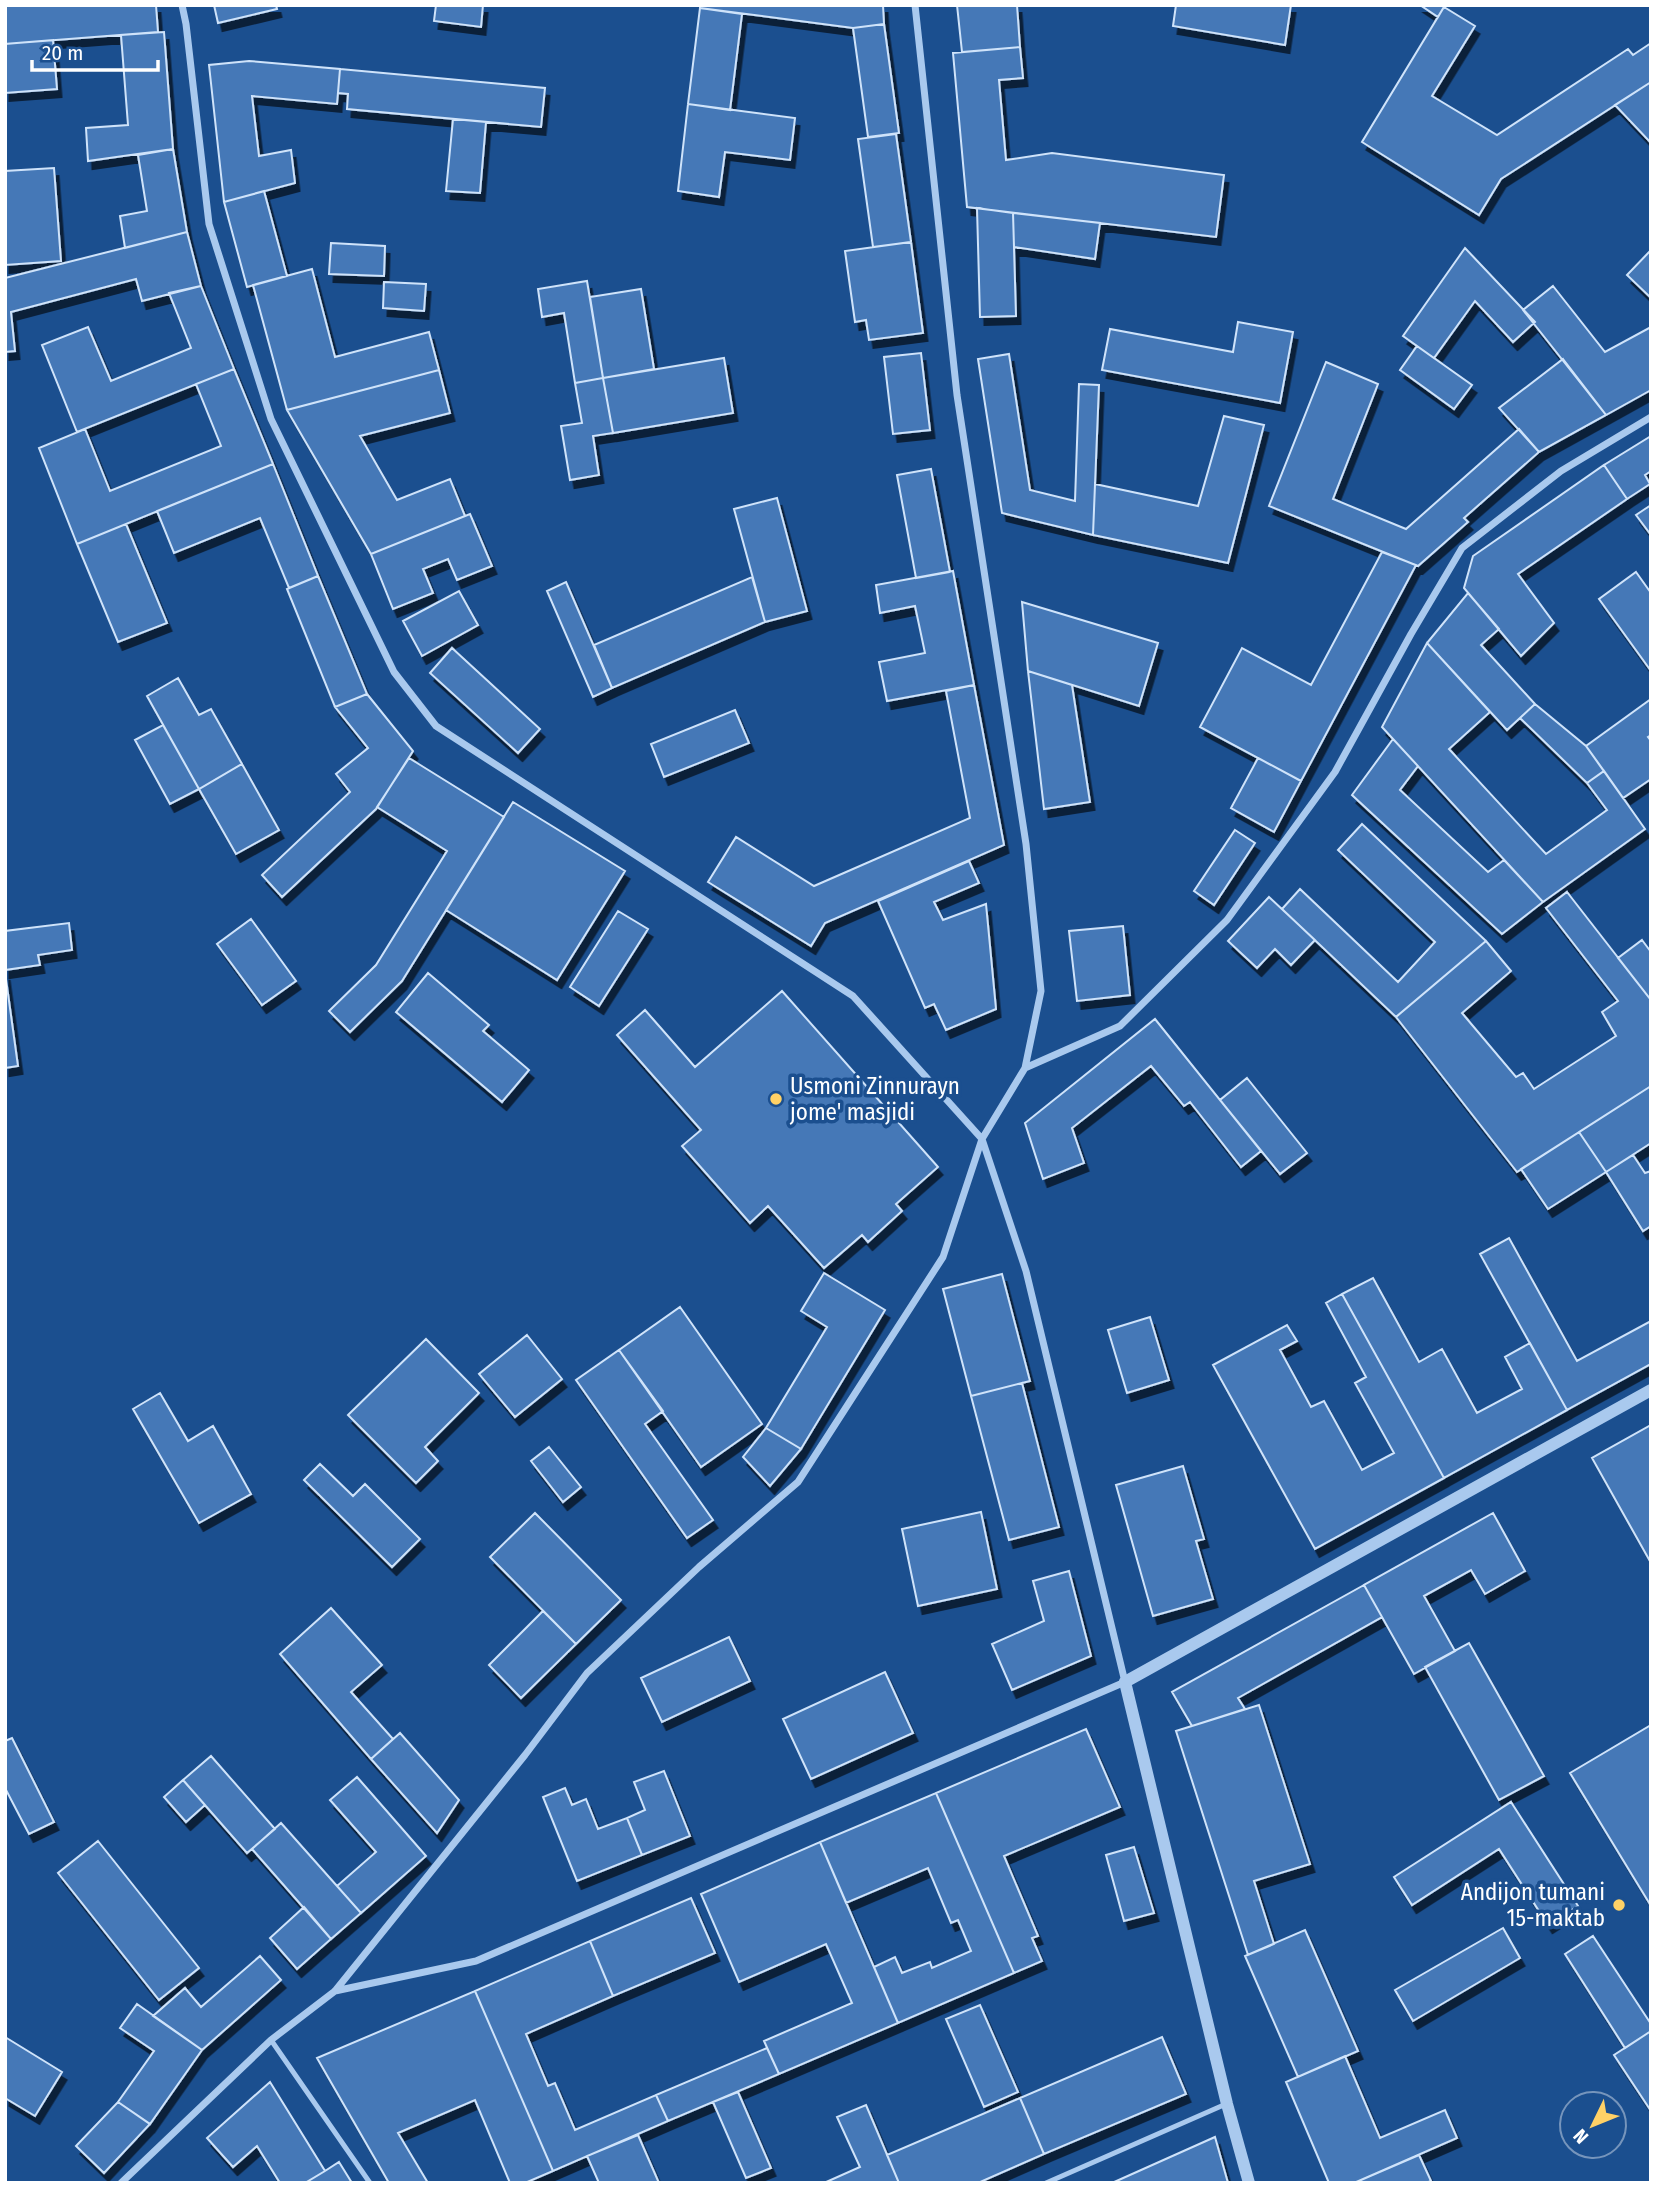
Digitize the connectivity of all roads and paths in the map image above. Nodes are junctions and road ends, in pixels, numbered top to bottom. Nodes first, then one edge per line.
1 (182, 5) edge
2 (915, 5) edge
3 (1651, 417) edge
4 (1025, 1068) junction
5 (982, 1139) junction
6 (1651, 1391) edge
7 (1125, 1682) junction
8 (335, 1991) junction
9 (271, 2040) junction
10 (1227, 2104) junction
11 (121, 2183) edge
12 (370, 2183) edge
13 (1046, 2183) edge
14 (1249, 2183) edge

1 - 5 street
2 - 4 street
3 - 4 street
4 - 5 street
5 - 7 street
5 - 8 street
6 - 7 street
7 - 8 street
7 - 10 street
8 - 9 street
9 - 11 street
9 - 12 lane
10 - 13 lane
10 - 14 street

